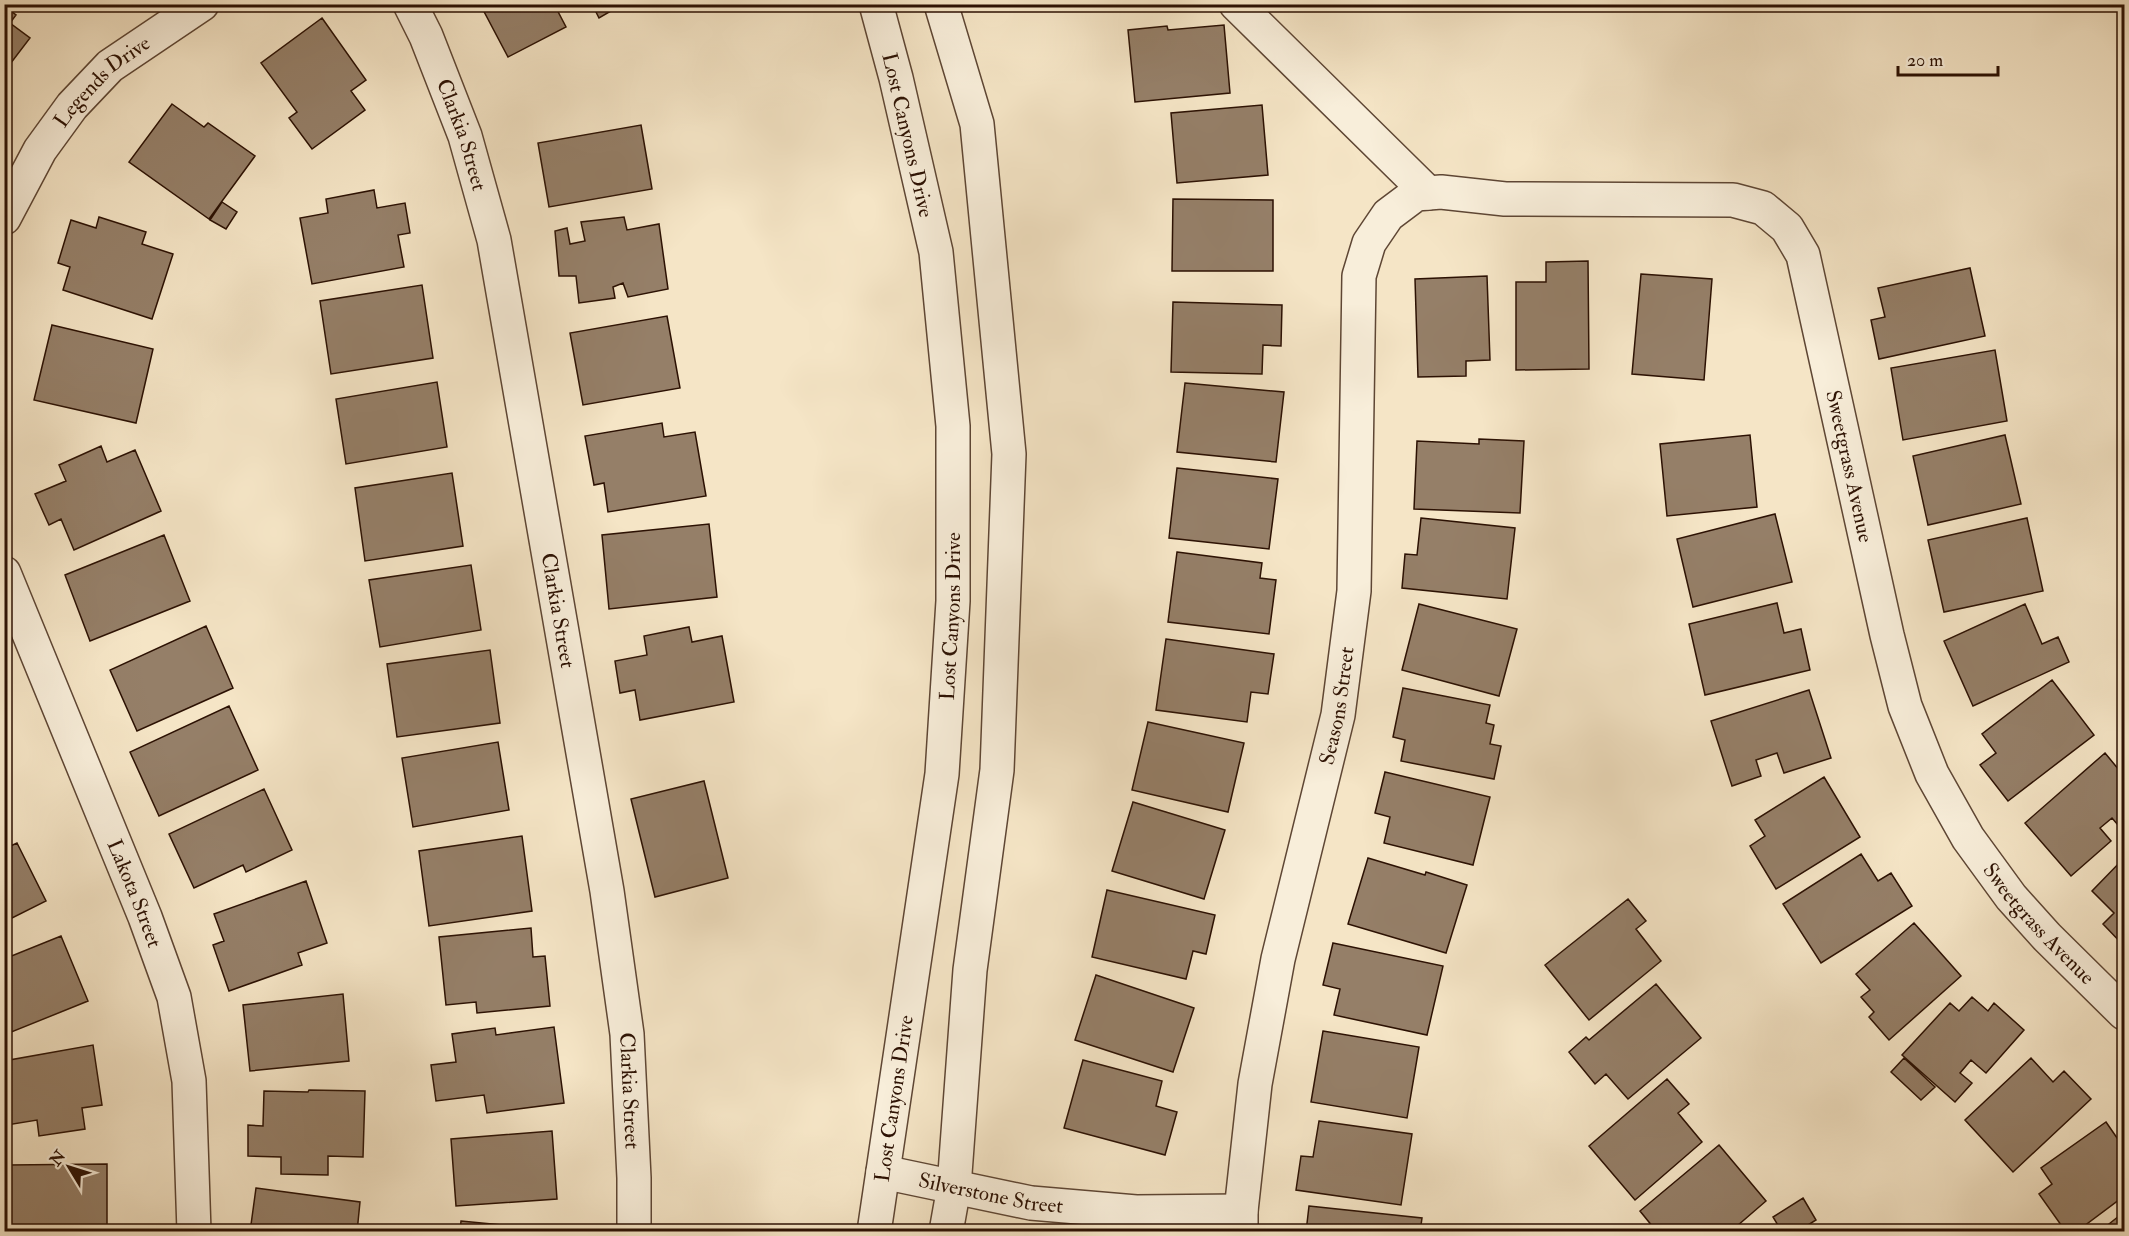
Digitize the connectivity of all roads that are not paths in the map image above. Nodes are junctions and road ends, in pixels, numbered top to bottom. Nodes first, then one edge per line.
1 (202, 4) edge
2 (410, 4) edge
3 (876, 4) edge
4 (941, 4) edge
5 (1236, 4) edge
6 (1422, 194) junction
7 (4, 218) edge
8 (4, 573) edge
9 (2124, 1013) edge
10 (883, 1172) junction
11 (954, 1187) junction
12 (1241, 1221) edge
13 (194, 1232) edge
14 (634, 1232) edge
15 (874, 1232) edge
16 (946, 1232) edge

1 - 7 street, Legends Drive
2 - 14 street, Clarkia Street
3 - 10 street, Lost Canyons Drive
4 - 11 street
5 - 6 street
6 - 9 street, Sweetgrass Avenue
6 - 12 street, Seasons Street
8 - 13 street, Lakota Street
10 - 11 street, Silverstone Street
10 - 15 street, Lost Canyons Drive
11 - 12 street, Silverstone Street
11 - 16 street

